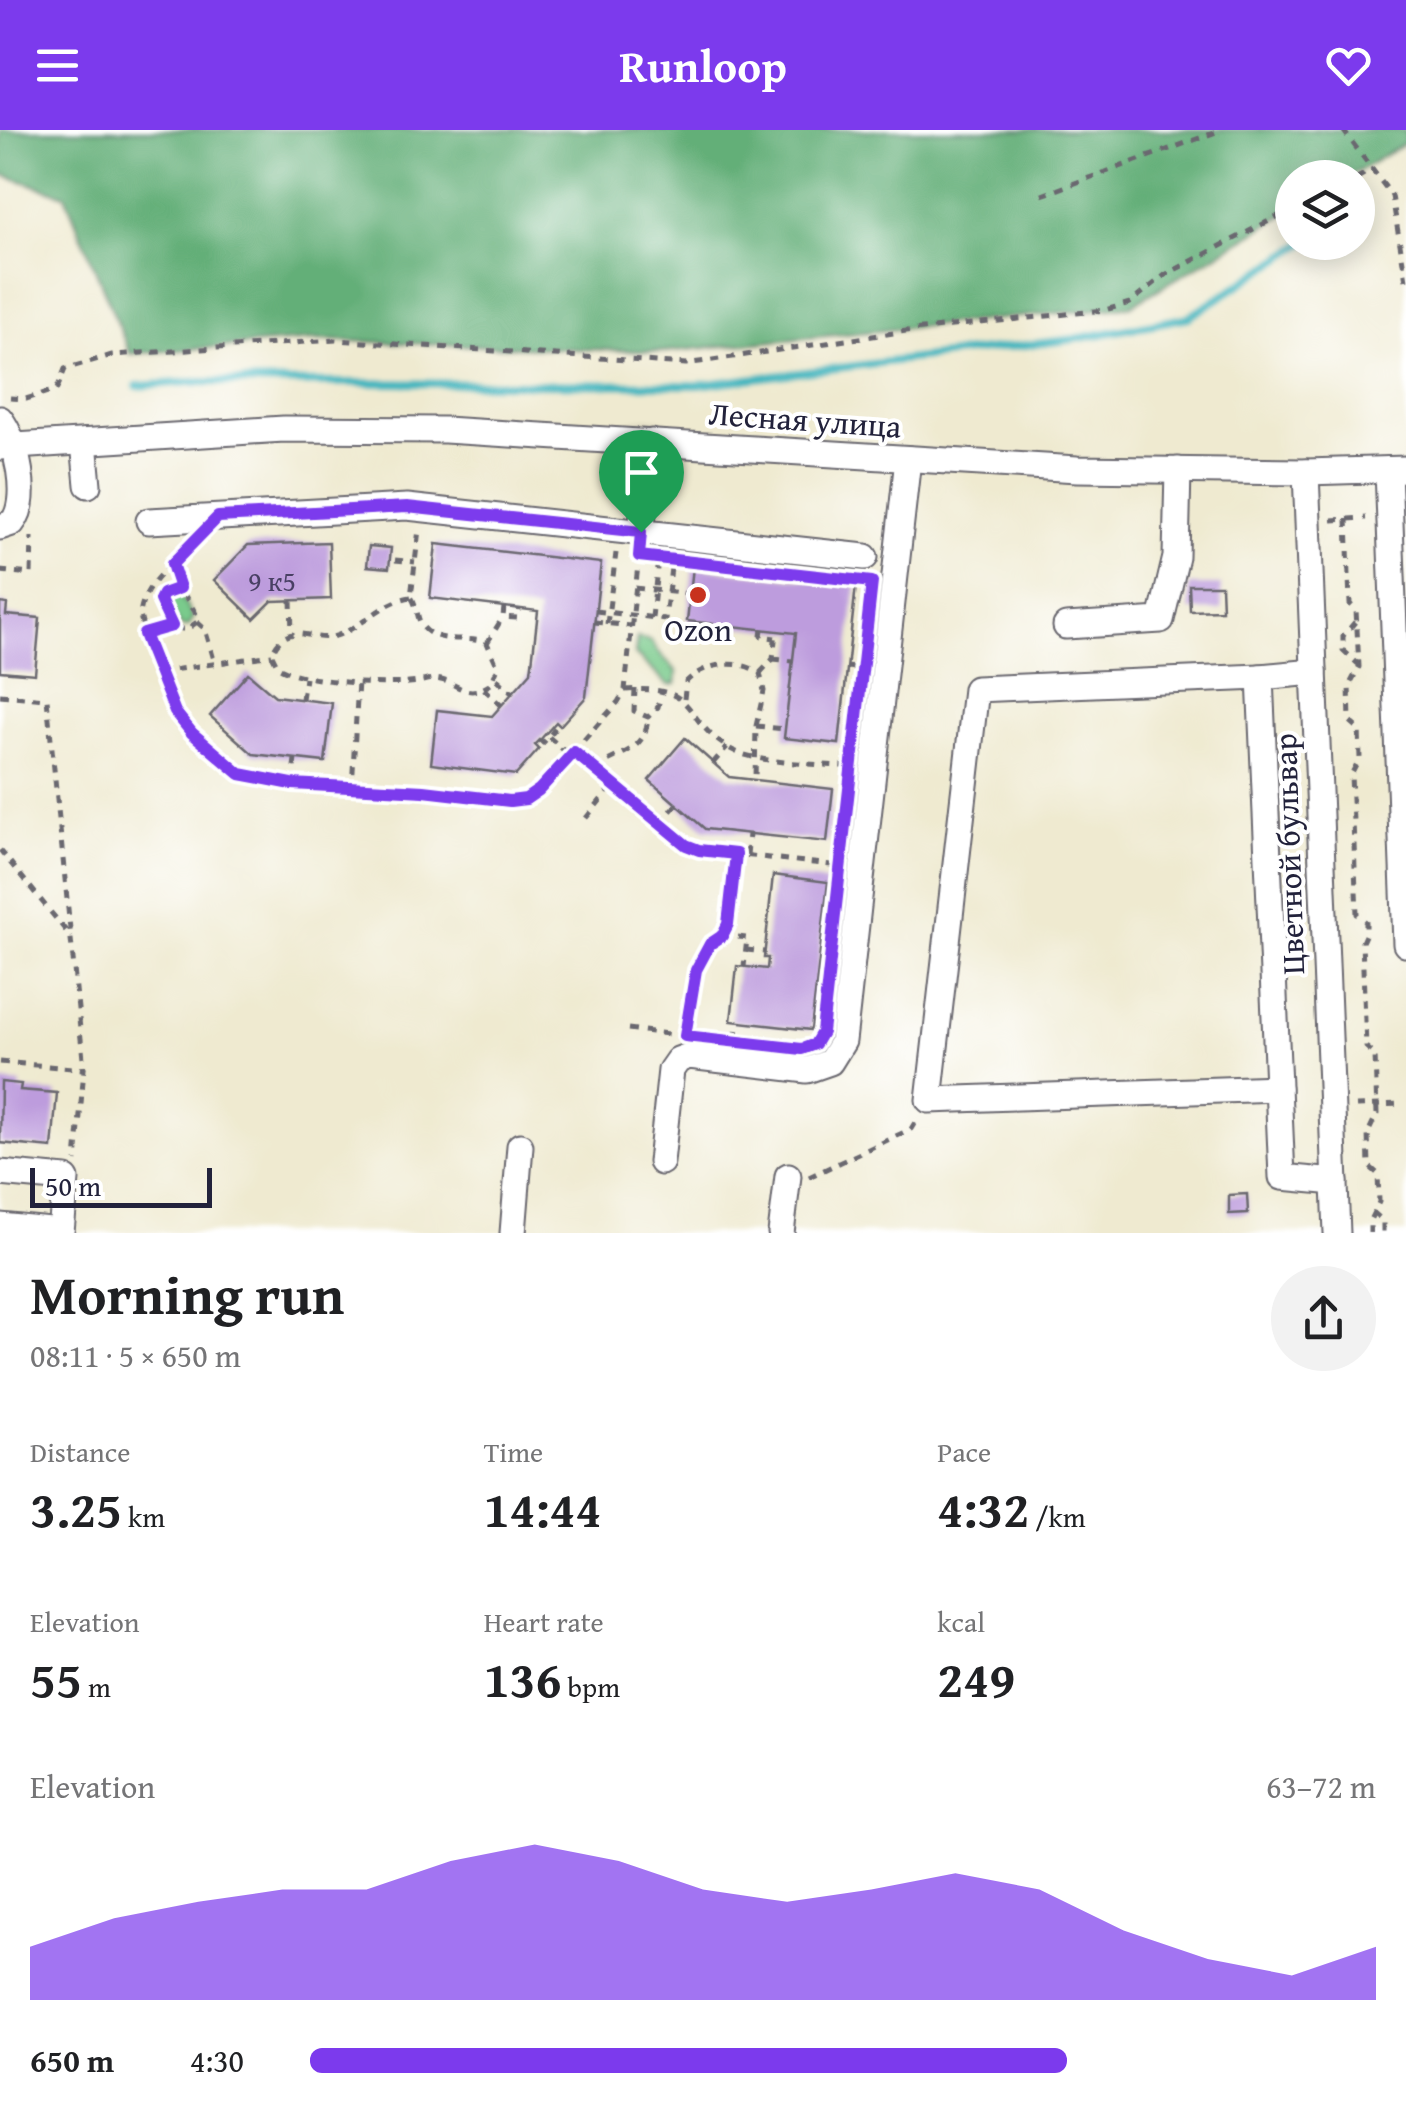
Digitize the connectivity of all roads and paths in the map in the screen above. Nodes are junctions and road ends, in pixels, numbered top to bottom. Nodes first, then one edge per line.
1 (1222, 130) edge
2 (1343, 130) edge
3 (1367, 160) edge
4 (1375, 171) edge
5 (1042, 195) dead end
6 (1275, 217) edge
7 (1406, 280) edge
8 (0, 408) edge
9 (0, 419) edge
10 (84, 442) junction
11 (650, 442) junction
12 (8, 446) edge
13 (908, 460) junction
14 (1178, 470) junction
15 (1397, 470) edge
16 (1306, 472) junction
17 (88, 485) dead end
18 (22, 507) junction
19 (422, 509) junction
20 (218, 517) junction
21 (1377, 518) dead end
22 (1346, 519) junction
23 (1327, 520) dead end
24 (149, 521) dead end
25 (0, 527) edge
26 (640, 544) junction
27 (865, 557) dead end
28 (395, 560) dead end
29 (416, 562) junction
30 (172, 564) junction
31 (0, 571) edge
32 (180, 588) junction
33 (635, 588) junction
34 (655, 590) junction
35 (668, 592) junction
36 (690, 594) dead end
37 (411, 596) junction
38 (290, 600) dead end
39 (504, 607) dead end
40 (519, 609) dead end
41 (596, 611) dead end
42 (609, 613) junction
43 (503, 616) junction
44 (632, 616) junction
45 (652, 618) junction
46 (1357, 620) junction
47 (197, 622) junction
48 (594, 622) dead end
49 (608, 624) junction
50 (172, 626) junction
51 (631, 626) junction
52 (1066, 626) dead end
53 (762, 630) dead end
54 (144, 634) junction
55 (292, 634) junction
56 (486, 643) junction
57 (272, 655) junction
58 (773, 658) junction
59 (792, 661) dead end
60 (215, 664) junction
61 (1358, 664) junction
62 (847, 667) dead end
63 (862, 668) dead end
64 (159, 672) junction
65 (1314, 672) junction
66 (760, 674) junction
67 (304, 678) junction
68 (496, 678) junction
69 (1260, 678) junction
70 (358, 681) junction
71 (484, 689) junction
72 (635, 689) junction
73 (624, 690) junction
74 (662, 691) junction
75 (513, 693) dead end
76 (0, 695) edge
77 (302, 700) dead end
78 (684, 700) junction
79 (502, 706) dead end
80 (648, 717) junction
81 (756, 726) junction
82 (551, 728) dead end
83 (785, 729) dead end
84 (549, 736) junction
85 (540, 740) dead end
86 (727, 747) junction
87 (572, 754) junction
88 (758, 756) junction
89 (295, 759) dead end
90 (713, 763) dead end
91 (851, 767) dead end
92 (595, 770) junction
93 (755, 780) dead end
94 (292, 784) junction
95 (614, 785) junction
96 (352, 789) junction
97 (677, 804) dead end
98 (586, 818) dead end
99 (660, 823) junction
100 (749, 834) dead end
101 (0, 851) edge
102 (736, 854) junction
103 (747, 856) junction
104 (840, 866) dead end
105 (722, 936) junction
106 (72, 938) junction
107 (1406, 944) edge
108 (746, 950) junction
109 (765, 952) dead end
110 (744, 967) dead end
111 (738, 1021) dead end
112 (628, 1030) dead end
113 (752, 1044) dead end
114 (0, 1062) edge
115 (84, 1069) junction
116 (1278, 1088) junction
117 (929, 1100) junction
118 (1402, 1104) dead end
119 (1377, 1105) junction
120 (1343, 1106) dead end
121 (520, 1146) dead end
122 (77, 1150) dead end
123 (661, 1162) dead end
124 (0, 1172) edge
125 (787, 1180) joint
126 (1335, 1182) junction
127 (1374, 1212) junction
128 (0, 1226) edge
129 (61, 1232) edge
130 (512, 1233) edge
131 (781, 1233) edge
132 (1337, 1233) edge
133 (1370, 1233) edge
134 (1383, 1233) edge

1 - 5 path
2 - 3 path
4 - 7 path
6 - 8 path
9 - 12 street
10 - 11 street, Лесная улица
10 - 12 street, Лесная улица
10 - 17 street
11 - 13 street, Лесная улица
11 - 26 street
12 - 18 street
13 - 14 street, Лесная улица
13 - 123 street
14 - 16 street, Лесная улица
14 - 52 street
15 - 16 street, Лесная улица
15 - 107 street
16 - 65 street, Цветной бульвар
18 - 25 street
18 - 31 path
19 - 20 street
19 - 26 street
19 - 29 path
20 - 24 street
20 - 30 path
21 - 22 path
22 - 23 path
22 - 46 path
26 - 27 street
26 - 33 path
26 - 42 path
28 - 29 path
29 - 37 path
30 - 32 path
30 - 54 path
32 - 47 path
32 - 50 path
33 - 34 path
33 - 44 path
34 - 35 path
34 - 35 path
34 - 45 path
35 - 36 path
35 - 45 path
37 - 55 path
37 - 56 path
38 - 55 path
39 - 43 path
40 - 43 path
41 - 42 path
42 - 44 path
42 - 49 path
43 - 56 path
44 - 45 path
44 - 51 path
46 - 61 path
46 - 61 path
47 - 50 path
47 - 60 path
48 - 49 path
49 - 51 path
50 - 54 path
51 - 73 path
53 - 58 path
54 - 64 path
55 - 57 path
56 - 68 path
57 - 60 path
57 - 67 path
58 - 59 path
58 - 66 path
60 - 64 path
61 - 119 path
62 - 63 path
64 - 94 path
65 - 69 street
65 - 126 street, Цветной бульвар
66 - 78 path
66 - 81 path
67 - 70 path
67 - 77 path
68 - 71 path
68 - 75 path
69 - 116 street
69 - 117 street
70 - 71 path
70 - 96 path
71 - 79 path
72 - 73 path
72 - 74 path
72 - 80 path
73 - 87 path
74 - 78 path
74 - 80 path
76 - 106 path
78 - 86 path
80 - 92 path
81 - 83 path
81 - 88 path
82 - 84 path
84 - 85 path
84 - 87 path
86 - 88 path
86 - 90 path
87 - 92 path
87 - 96 path
88 - 91 path
88 - 93 path
89 - 94 path
92 - 95 path
94 - 96 path
95 - 98 path
95 - 99 path
97 - 99 path
99 - 102 path
100 - 103 path
101 - 106 path
102 - 103 path
102 - 105 path
103 - 104 path
105 - 108 path
105 - 112 path
106 - 115 path
108 - 109 path
108 - 110 path
111 - 113 path
114 - 115 path
115 - 122 path
116 - 117 street
116 - 126 street
117 - 125 path
118 - 119 path
119 - 120 path
119 - 127 path
121 - 130 street
124 - 129 street
125 - 131 street
126 - 132 street, Цветной бульвар
127 - 133 path
127 - 134 path
128 - 129 street

